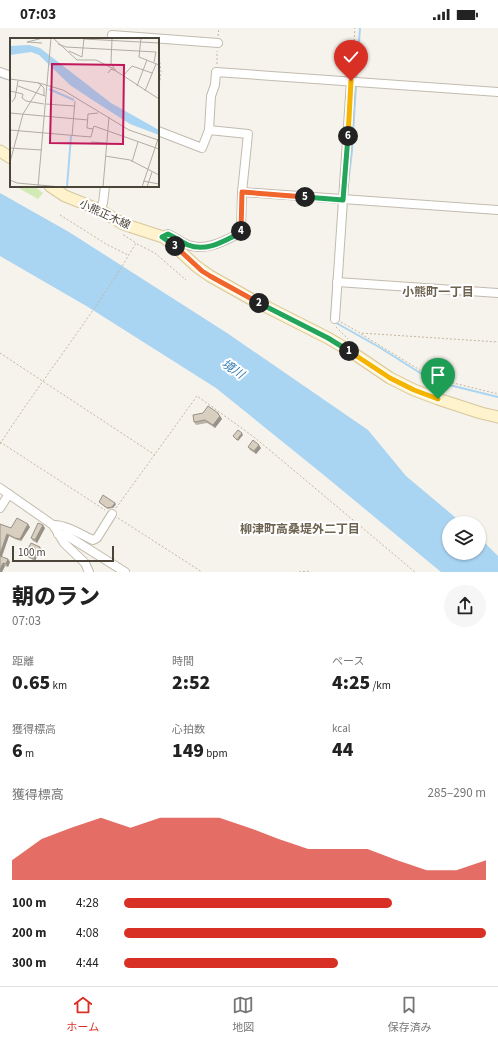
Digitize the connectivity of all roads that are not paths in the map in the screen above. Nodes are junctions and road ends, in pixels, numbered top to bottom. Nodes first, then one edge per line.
1 (112, 34) edge
2 (218, 43) dead end
3 (0, 72) edge
4 (10, 76) edge
5 (351, 81) junction
6 (498, 92) edge
7 (209, 130) junction
8 (159, 131) edge
9 (0, 151) edge
10 (10, 157) edge
11 (52, 187) edge
12 (105, 187) edge
13 (242, 192) junction
14 (343, 200) junction
15 (100, 210) junction
16 (498, 210) edge
17 (162, 237) junction
18 (337, 282) junction
19 (498, 293) edge
20 (335, 319) road end
21 (498, 417) edge
22 (0, 488) edge
23 (9, 494) junction
24 (0, 508) edge
25 (112, 514) road end
26 (53, 526) junction
27 (58, 534) junction
28 (89, 572) edge
29 (125, 572) edge

1 - 2 street
3 - 4 street
5 - 6 street
5 - 7 street
5 - 14 street
7 - 8 street
7 - 13 street
9 - 10 main road
11 - 15 main road, 小熊正木線
12 - 15 street
13 - 14 street
13 - 17 street
14 - 16 street
14 - 18 street
15 - 17 main road, 小熊正木線
17 - 21 main road, 小熊正木線
18 - 19 street
18 - 20 street
22 - 23 street
23 - 24 street
23 - 26 street
25 - 26 street
26 - 27 street
27 - 28 street
27 - 29 street

